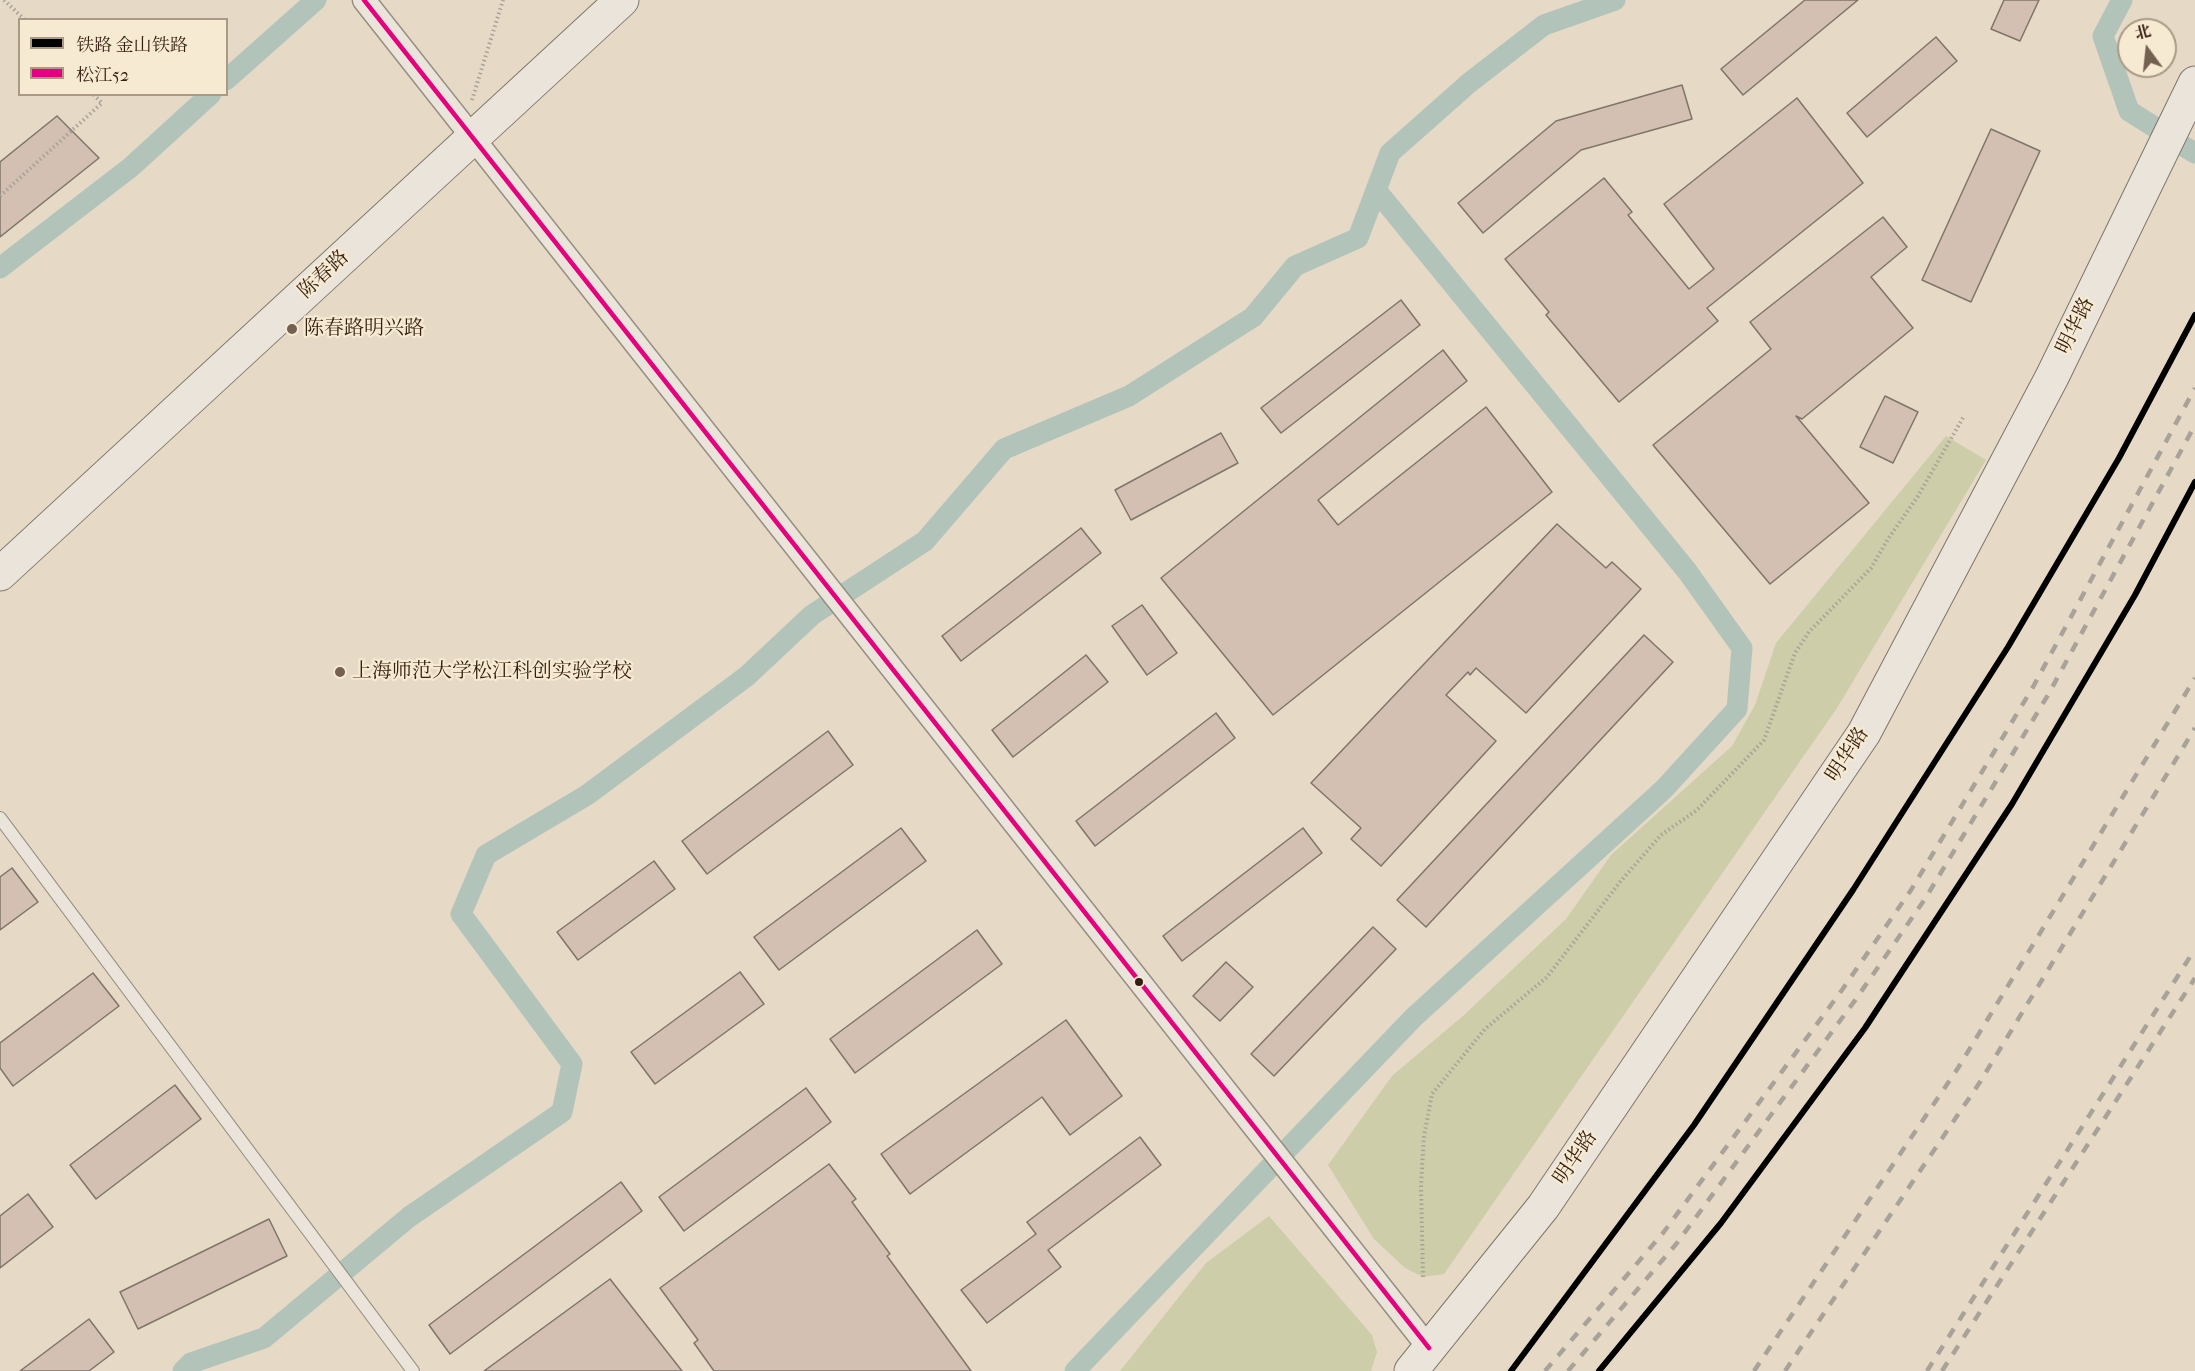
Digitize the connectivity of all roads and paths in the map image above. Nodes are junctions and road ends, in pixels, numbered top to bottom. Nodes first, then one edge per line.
1 (4, 0) edge
2 (364, 0) edge
3 (503, 0) edge
4 (622, 0) edge
5 (23, 18) edge
6 (2195, 83) edge
7 (95, 96) edge
8 (472, 100) dead end
9 (473, 138) junction
10 (0, 195) edge
11 (1964, 416) dead end
12 (0, 574) edge
13 (0, 818) edge
14 (1423, 1277) dead end
15 (1420, 1360) edge
16 (413, 1371) edge

1 - 5 path
2 - 9 street
3 - 8 path
4 - 9 street, 陈春路
6 - 15 street, 明华路
7 - 10 path
9 - 12 street, 陈春路
9 - 15 street
11 - 14 path
13 - 16 lane

